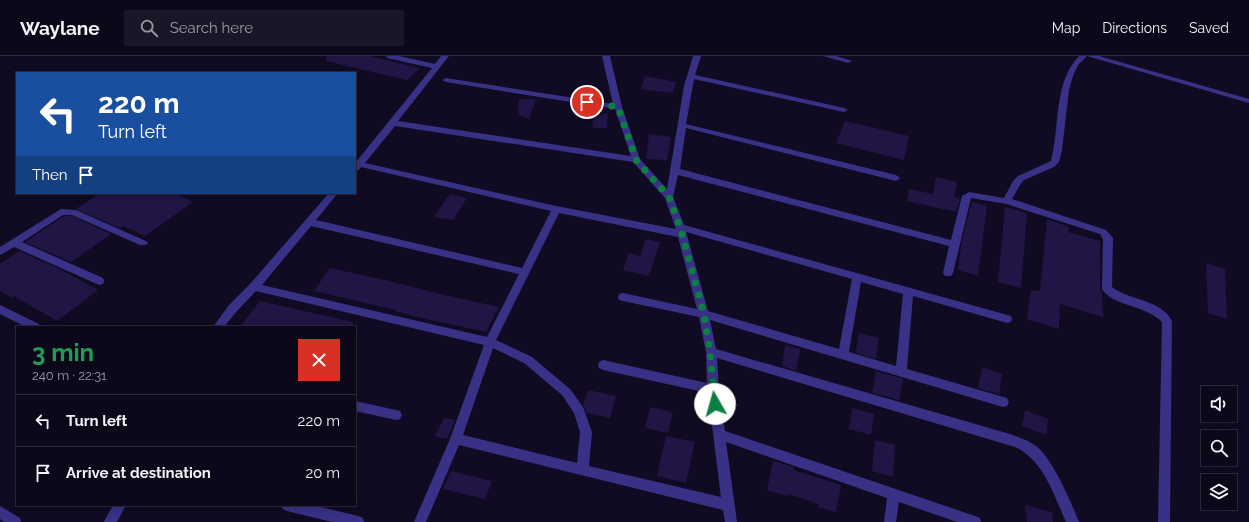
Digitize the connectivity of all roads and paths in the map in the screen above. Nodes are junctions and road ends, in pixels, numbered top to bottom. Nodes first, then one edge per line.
1 (390, 56) edge
2 (445, 56) edge
3 (606, 56) edge
4 (697, 56) edge
5 (827, 56) edge
6 (1083, 56) edge
7 (1091, 56) edge
8 (848, 60) dead end
9 (437, 67) junction
10 (690, 76) junction
11 (446, 80) dead end
12 (1249, 100) edge
13 (618, 107) junction
14 (844, 110) dead end
15 (393, 123) junction
16 (682, 125) junction
17 (636, 160) junction
18 (357, 167) edge
19 (675, 171) junction
20 (896, 178) dead end
21 (333, 194) edge
22 (669, 197) junction
23 (1007, 201) junction
24 (556, 209) junction
25 (309, 222) junction
26 (681, 231) junction
27 (14, 243) junction
28 (143, 243) dead end
29 (954, 244) junction
30 (0, 252) edge
31 (525, 272) junction
32 (948, 274) dead end
33 (856, 276) junction
34 (99, 281) dead end
35 (254, 287) junction
36 (908, 291) junction
37 (623, 296) dead end
38 (0, 309) edge
39 (704, 314) junction
40 (1007, 319) dead end
41 (33, 326) edge
42 (219, 326) edge
43 (490, 342) junction
44 (710, 352) junction
45 (843, 355) junction
46 (602, 365) dead end
47 (900, 372) junction
48 (713, 389) junction
49 (1003, 402) dead end
50 (356, 406) edge
51 (396, 415) dead end
52 (720, 435) junction
53 (456, 439) junction
54 (583, 469) junction
55 (894, 494) junction
56 (729, 505) junction
57 (119, 506) edge
58 (291, 506) edge
59 (0, 512) edge
60 (15, 522) edge
61 (110, 522) edge
62 (358, 522) edge
63 (420, 522) edge
64 (731, 522) edge
65 (890, 522) edge
66 (975, 522) edge
67 (1073, 522) edge
68 (1164, 522) edge

1 - 9 street
2 - 9 street
3 - 13 street
4 - 10 street
5 - 8 street
6 - 23 street
7 - 12 street
9 - 15 street
10 - 14 street
10 - 16 street
11 - 13 street
13 - 17 street
15 - 17 street
15 - 18 street
16 - 19 street
16 - 20 street
17 - 22 street
18 - 24 street
19 - 22 street
19 - 29 street
21 - 25 street
22 - 26 street
23 - 29 street
23 - 68 street
24 - 26 street
24 - 31 street
25 - 31 street
25 - 35 street
26 - 33 street
26 - 39 street
27 - 28 street
27 - 30 street
27 - 34 street
29 - 32 street
31 - 43 street
33 - 36 street
33 - 45 street
35 - 42 street
35 - 43 street
36 - 40 street
36 - 47 street
37 - 39 street
38 - 41 street
39 - 44 street
39 - 45 street
43 - 53 street
43 - 54 street
44 - 48 street
44 - 67 street
45 - 47 street
46 - 48 street
47 - 49 street
48 - 52 street
50 - 51 street
52 - 55 street
52 - 56 street
53 - 54 street
53 - 63 street
54 - 56 street
55 - 65 street
55 - 66 street
56 - 64 street
57 - 61 street
58 - 62 street
59 - 60 street

